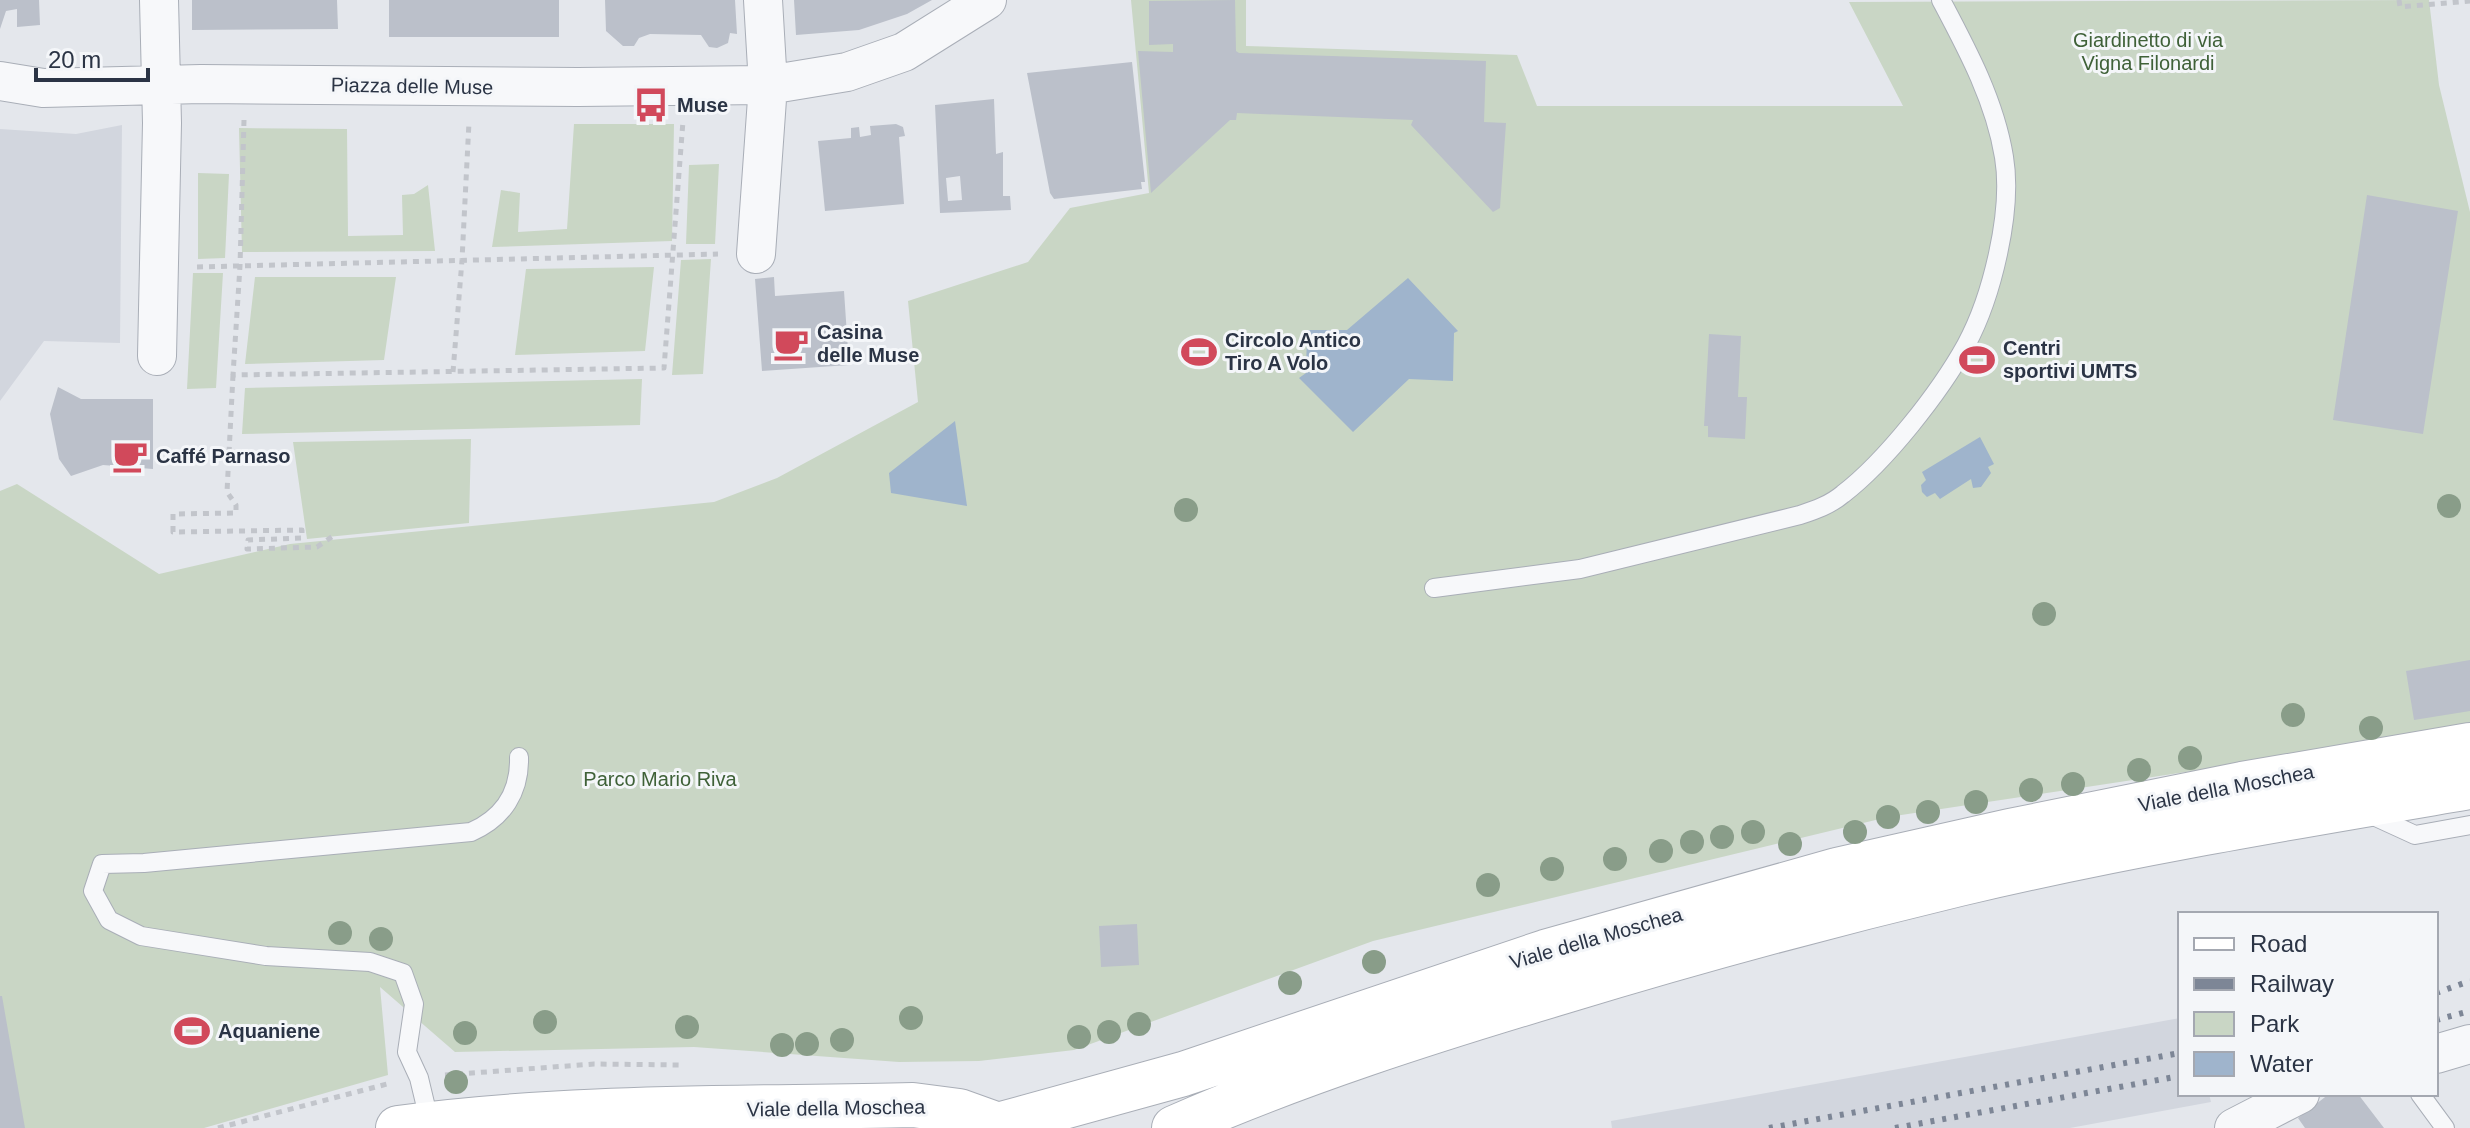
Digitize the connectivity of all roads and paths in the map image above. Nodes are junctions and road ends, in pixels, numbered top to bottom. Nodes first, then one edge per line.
1 (159, 0) edge
2 (763, 0) edge
3 (987, 0) edge
4 (1941, 0) edge
5 (2399, 0) edge
6 (2470, 1) edge
7 (0, 81) edge
8 (160, 84) junction
9 (768, 85) junction
10 (244, 115) dead end
11 (683, 116) dead end
12 (469, 117) dead end
13 (756, 254) joint
14 (674, 255) junction
15 (462, 260) junction
16 (240, 266) junction
17 (160, 268) junction
18 (157, 356) dead end
19 (453, 372) junction
20 (233, 375) junction
21 (336, 534) dead end
22 (1434, 588) dead end
23 (2470, 745) edge
24 (519, 757) dead end
25 (2470, 787) edge
26 (2353, 807) junction
27 (2470, 825) edge
28 (2470, 1044) edge
29 (2438, 1053) edge
30 (686, 1065) dead end
31 (419, 1078) junction
32 (2296, 1096) edge
33 (2421, 1096) edge
34 (746, 1118) edge
35 (414, 1126) edge
36 (997, 1127) edge
37 (218, 1128) edge
38 (778, 1128) edge
39 (1174, 1128) edge
40 (2234, 1128) edge
41 (2445, 1128) edge

1 - 8 street
2 - 9 street
3 - 9 street, Piazza delle Muse
4 - 22 lane
5 - 6 path
7 - 8 street, Piazza delle Muse
8 - 9 street, Piazza delle Muse
8 - 17 street
9 - 13 street
10 - 16 path
11 - 14 path
12 - 15 path
13 - 14 path
14 - 15 path
14 - 19 path
15 - 16 path
15 - 19 path
16 - 17 path
16 - 20 path
17 - 18 street
19 - 20 path
20 - 21 path
23 - 36 main road, Viale della Moschea
24 - 31 lane
25 - 26 main road, Viale della Moschea
26 - 27 lane
26 - 39 main road, Viale della Moschea
28 - 29 street
30 - 31 path
31 - 35 lane
31 - 37 path
32 - 40 street
33 - 41 lane
34 - 35 main road, Viale della Moschea
34 - 36 main road, Viale della Moschea
34 - 38 main road, Viale della Moschea

